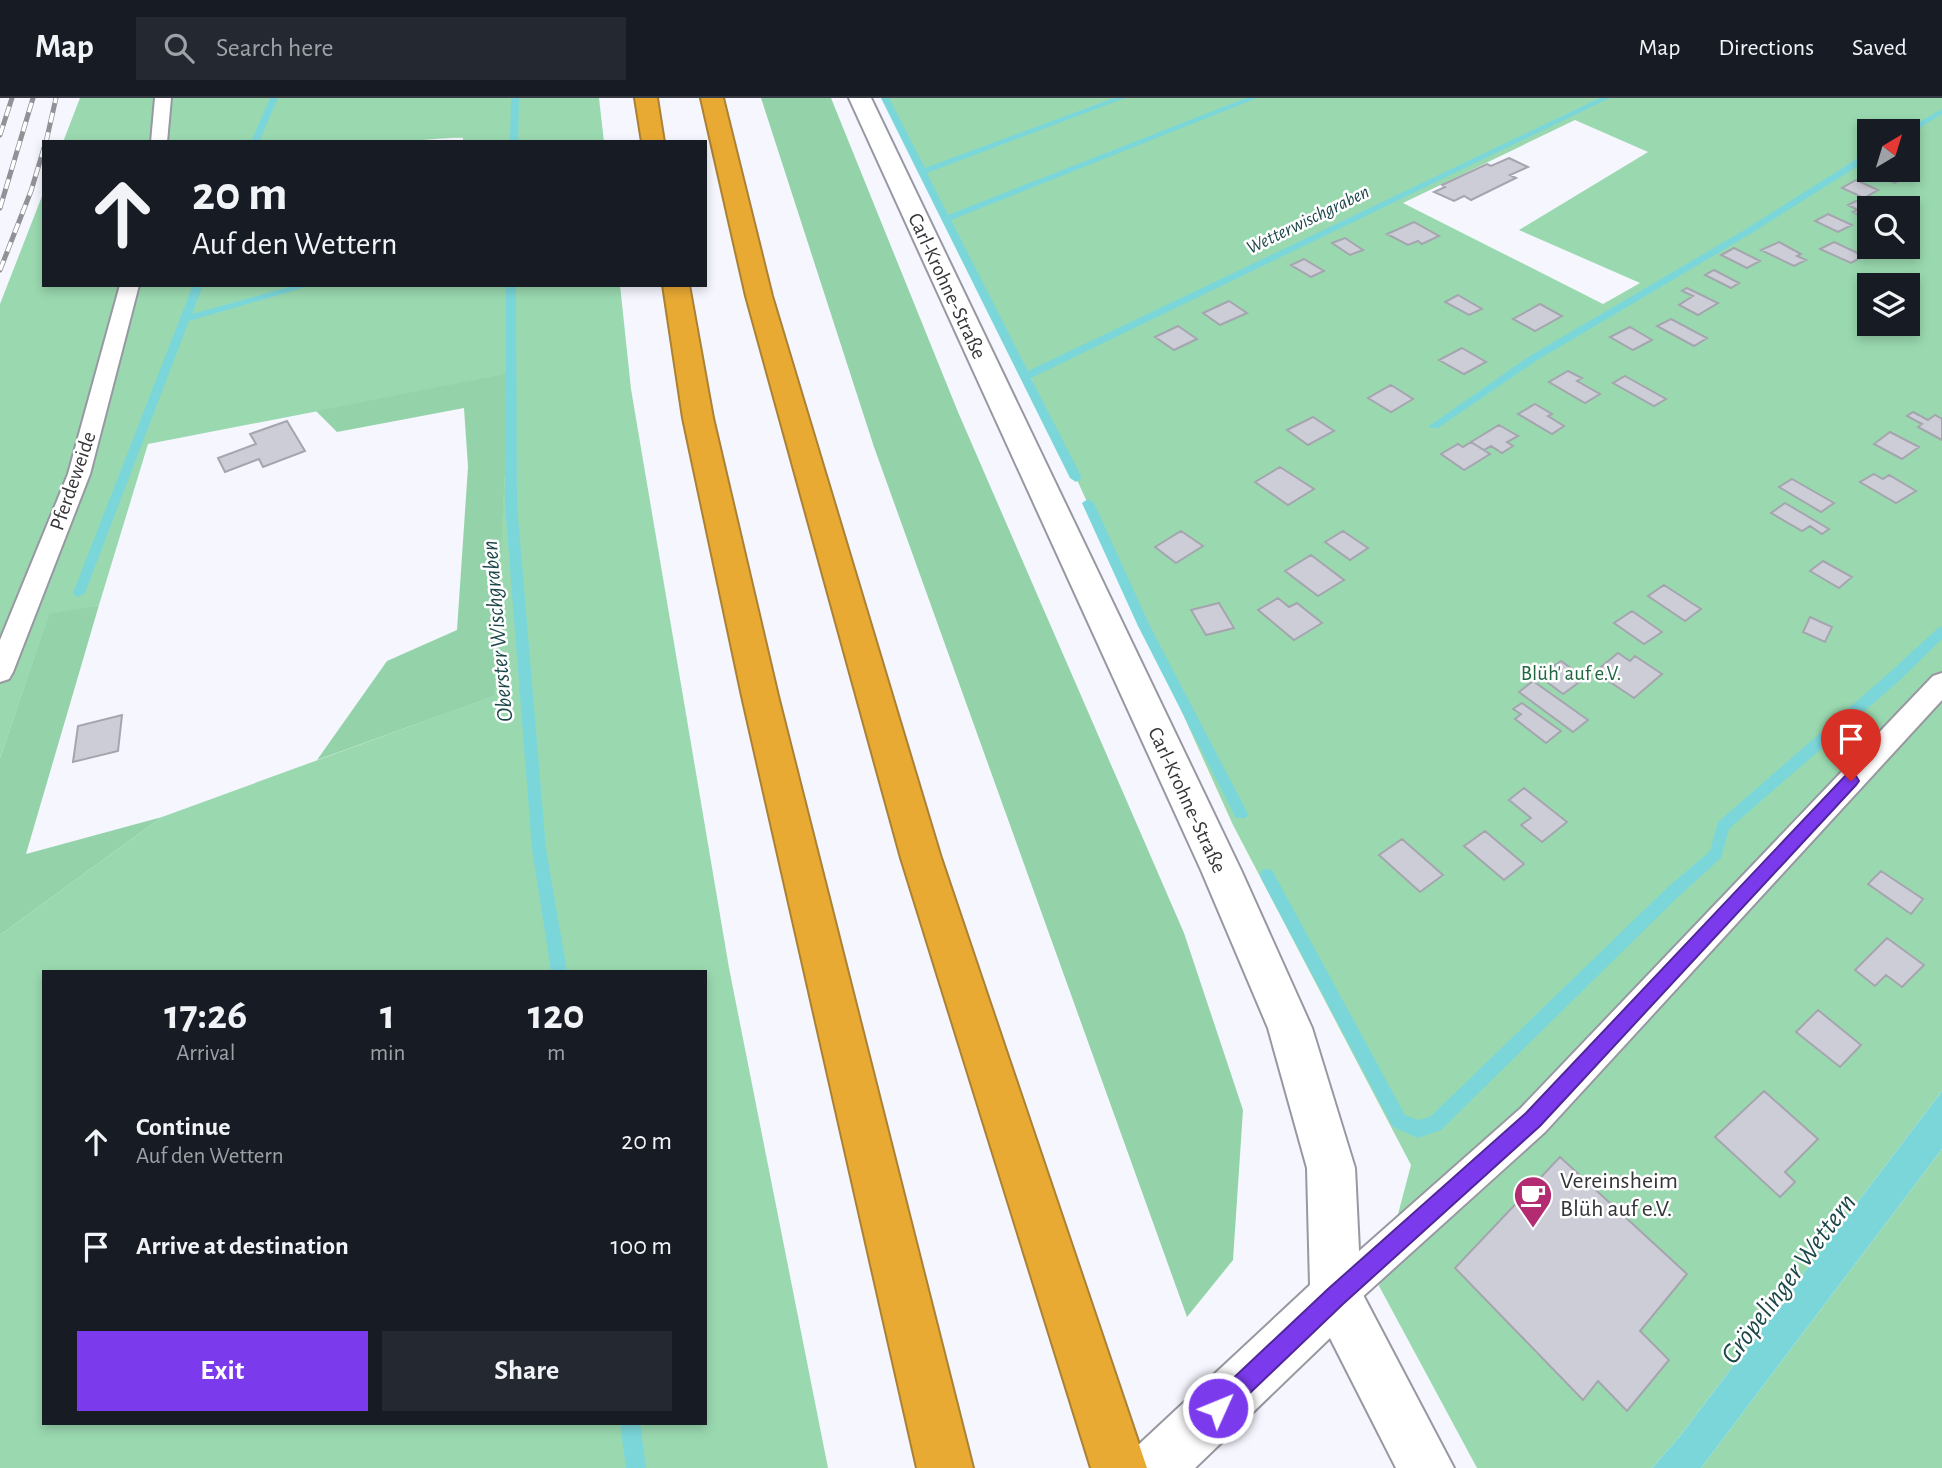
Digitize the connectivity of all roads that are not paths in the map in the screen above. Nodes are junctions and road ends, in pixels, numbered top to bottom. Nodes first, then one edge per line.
1 (163, 98) edge
2 (646, 98) edge
3 (712, 98) edge
4 (860, 98) edge
5 (159, 140) edge
6 (653, 140) edge
7 (129, 287) edge
8 (676, 287) edge
9 (0, 672) edge
10 (1942, 683) edge
11 (1336, 1296) junction
12 (944, 1468) edge
13 (1119, 1468) edge
14 (1155, 1468) edge
15 (1426, 1468) edge

1 - 5 lane
2 - 6 highway
3 - 13 highway
4 - 11 street, Carl-Krohne-Straße
7 - 9 lane, Pferdeweide
8 - 12 highway
10 - 11 lane
11 - 14 street
11 - 15 street

